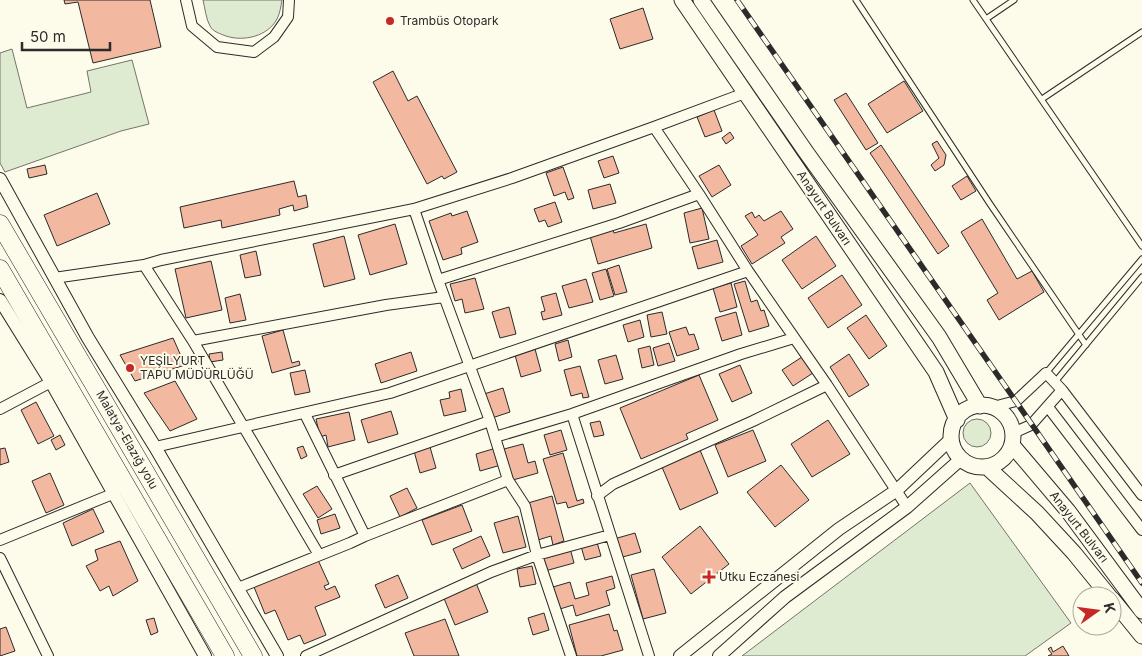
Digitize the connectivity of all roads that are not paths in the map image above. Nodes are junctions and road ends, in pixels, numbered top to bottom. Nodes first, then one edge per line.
1 (186, 0) edge
2 (289, 0) edge
3 (682, 0) edge
4 (701, 0) edge
5 (856, 0) edge
6 (973, 0) edge
7 (1014, 0) edge
8 (986, 18) junction
9 (1142, 32) edge
10 (745, 92) junction
11 (1042, 99) junction
12 (654, 127) junction
13 (0, 179) edge
14 (699, 194) junction
15 (414, 209) junction
16 (0, 224) edge
17 (1142, 246) edge
18 (1142, 259) edge
19 (144, 265) junction
20 (0, 269) edge
21 (748, 271) junction
22 (1142, 277) edge
23 (54, 278) junction
24 (438, 280) junction
25 (3, 293) edge
26 (444, 297) junction
27 (1078, 334) junction
28 (794, 338) junction
29 (193, 341) junction
30 (1086, 345) junction
31 (471, 367) junction
32 (1046, 373) junction
33 (51, 382) junction
34 (827, 385) junction
35 (1058, 386) junction
36 (986, 406) junction
37 (1048, 407) junction
38 (0, 409) edge
39 (305, 414) junction
40 (572, 414) junction
41 (957, 420) junction
42 (490, 421) junction
43 (244, 427) junction
44 (495, 437) junction
45 (952, 438) junction
46 (1013, 439) junction
47 (155, 447) junction
48 (961, 459) junction
49 (987, 467) junction
50 (334, 476) junction
51 (508, 480) junction
52 (120, 488) junction
53 (896, 490) junction
54 (1142, 495) edge
55 (597, 496) junction
56 (907, 507) junction
57 (1142, 530) edge
58 (610, 535) junction
59 (365, 536) junction
60 (0, 540) edge
61 (319, 555) junction
62 (537, 555) junction
63 (0, 558) edge
64 (1101, 586) edge
65 (238, 588) junction
66 (1122, 611) edge
67 (1142, 611) edge
68 (1142, 636) edge
69 (48, 656) edge
70 (205, 656) edge
71 (225, 656) edge
72 (253, 656) edge
73 (277, 656) edge
74 (306, 656) edge
75 (571, 656) edge
76 (649, 656) edge
77 (680, 656) edge
78 (719, 656) edge

1 - 2 street
3 - 10 main road, Anayurt Bulvarı
4 - 36 main road, Anayurt Bulvarı
5 - 27 lane
6 - 8 lane
7 - 8 lane
8 - 11 lane
9 - 11 lane
10 - 12 street
10 - 41 main road, Anayurt Bulvarı
11 - 17 lane
12 - 14 street
12 - 15 street
13 - 23 street
14 - 21 street
14 - 24 street
15 - 19 street
15 - 24 street
16 - 72 highway, Malatya-Elazığ yolu
18 - 27 lane
19 - 23 street
19 - 29 street
20 - 25 highway, Malatya-Elazığ yolu
21 - 28 street
21 - 31 street
22 - 30 lane
23 - 47 street
24 - 26 street
25 - 33 street
25 - 52 highway, Malatya-Elazığ yolu
26 - 29 street
26 - 31 street
27 - 30 lane
27 - 32 lane
28 - 34 street
28 - 40 street
29 - 43 street
30 - 35 lane
31 - 39 street
31 - 42 street
32 - 35 street
32 - 36 street
33 - 38 street
33 - 52 street
34 - 53 street
34 - 55 street
35 - 37 street
35 - 54 street
36 - 41 main road
36 - 46 main road
37 - 46 street
37 - 57 street
39 - 43 street
39 - 50 street
40 - 44 street
40 - 55 street
41 - 45 main road
42 - 44 street
42 - 50 street
43 - 47 street
43 - 61 street
44 - 51 street
45 - 48 main road
45 - 53 street
46 - 49 main road
46 - 67 main road, Anayurt Bulvarı
47 - 65 street
48 - 49 main road
48 - 56 street
49 - 64 main road, Anayurt Bulvarı
50 - 59 street
51 - 59 street
51 - 62 street
52 - 60 street
52 - 70 street
52 - 71 highway, Malatya-Elazığ yolu
53 - 56 street
53 - 77 street
55 - 58 street
56 - 78 street
58 - 62 street
58 - 76 street
59 - 61 street
61 - 65 street
62 - 74 street
62 - 75 street
63 - 69 street
65 - 73 street
66 - 68 main road

